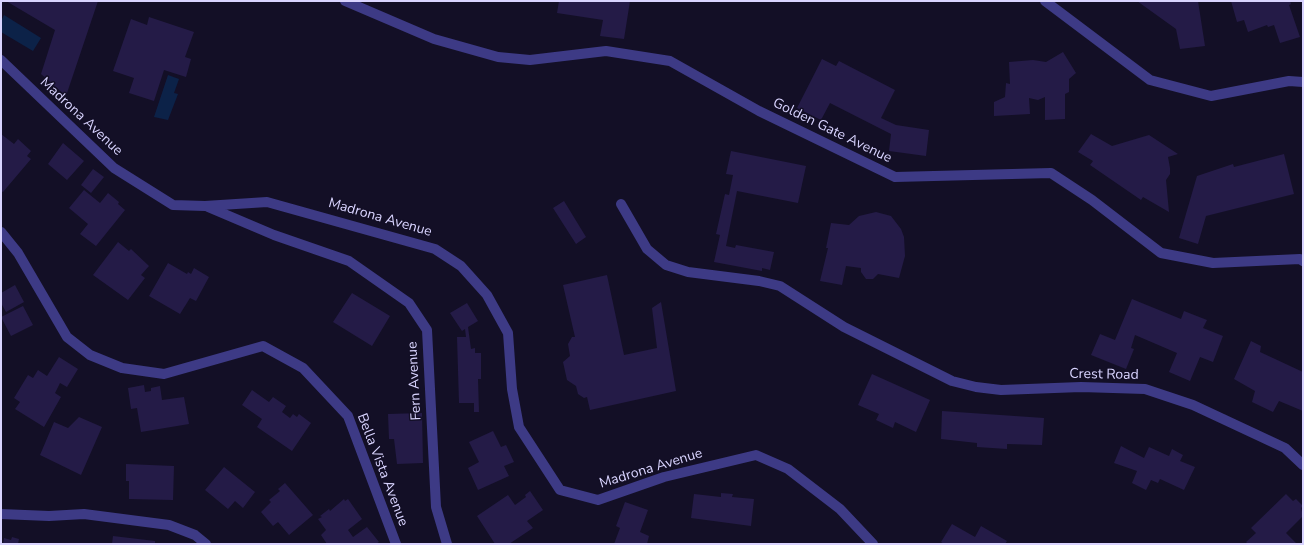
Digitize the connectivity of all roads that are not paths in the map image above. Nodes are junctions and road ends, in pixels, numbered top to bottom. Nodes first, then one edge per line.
1 (344, 1) edge
2 (1045, 1) edge
3 (1, 60) edge
4 (1303, 82) edge
5 (621, 204) dead end
6 (205, 206) junction
7 (1, 232) edge
8 (1303, 261) edge
9 (1303, 465) edge
10 (1, 514) edge
11 (206, 544) edge
12 (396, 544) edge
13 (447, 544) edge
14 (873, 544) edge

1 - 8 street, Golden Gate Avenue
2 - 4 street
3 - 6 street, Madrona Avenue
5 - 9 street, Crest Road
6 - 13 street, Fern Avenue
6 - 14 street, Madrona Avenue
7 - 12 street, Bella Vista Avenue
10 - 11 street

